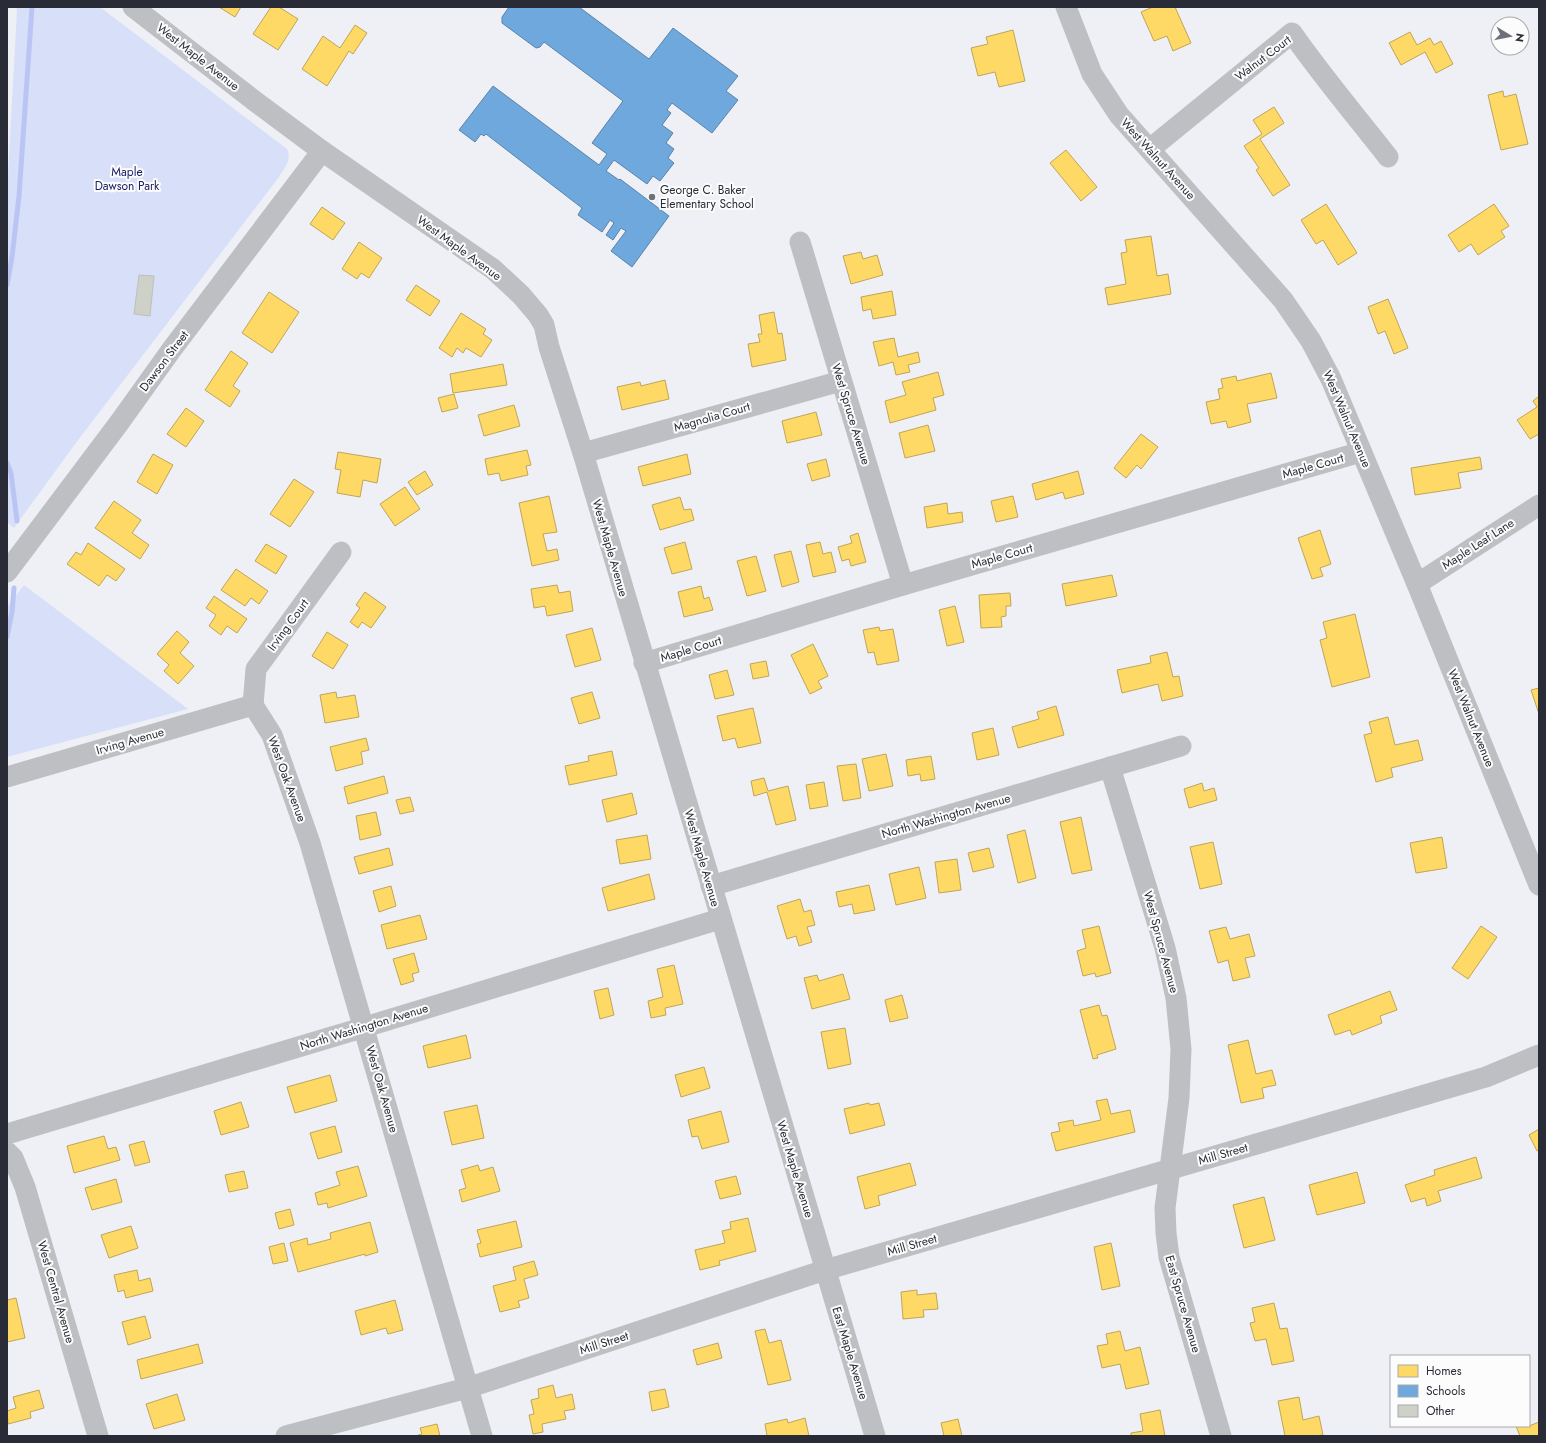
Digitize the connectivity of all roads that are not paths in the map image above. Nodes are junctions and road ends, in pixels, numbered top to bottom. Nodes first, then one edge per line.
1 (133, 7) edge
2 (1066, 7) edge
3 (1150, 149) junction
4 (322, 151) junction
5 (1388, 157) dead end
6 (800, 242) dead end
7 (841, 381) junction
8 (1360, 452) junction
9 (583, 453) junction
10 (1539, 505) edge
11 (341, 552) dead end
12 (7, 572) edge
13 (1417, 584) junction
14 (903, 585) junction
15 (644, 663) junction
16 (253, 705) junction
17 (1181, 746) dead end
18 (1110, 768) junction
19 (7, 777) edge
20 (1539, 885) edge
21 (711, 886) junction
22 (720, 920) junction
23 (365, 1027) junction
24 (1539, 1055) edge
25 (7, 1134) edge
26 (7, 1152) edge
27 (1170, 1169) junction
28 (825, 1270) junction
29 (467, 1388) junction
30 (98, 1436) edge
31 (286, 1436) edge
32 (482, 1436) edge
33 (875, 1436) edge
34 (1221, 1436) edge

1 - 4 street, West Maple Avenue
2 - 3 street, West Walnut Avenue
3 - 5 street, Walnut Court
3 - 8 street, West Walnut Avenue
4 - 9 street, West Maple Avenue
4 - 12 street, Dawson Street
6 - 7 street, West Spruce Avenue
7 - 9 street, Magnolia Court
7 - 14 street, West Spruce Avenue
8 - 13 street, West Walnut Avenue
8 - 14 street, Maple Court
9 - 15 street, West Maple Avenue
10 - 13 street, Maple Leaf Lane
11 - 16 street, Irving Court
13 - 20 street, West Walnut Avenue
14 - 15 street, Maple Court
15 - 21 street, West Maple Avenue
16 - 19 street, Irving Avenue
16 - 23 street, West Oak Avenue
17 - 18 street, North Washington Avenue
18 - 21 street, North Washington Avenue
18 - 27 street, West Spruce Avenue
21 - 22 street, West Maple Avenue
22 - 23 street, North Washington Avenue
22 - 28 street, West Maple Avenue
23 - 25 street, North Washington Avenue
23 - 29 street, West Oak Avenue
24 - 27 street, Mill Street
26 - 30 street, West Central Avenue
27 - 28 street, Mill Street
27 - 34 street, East Spruce Avenue
28 - 29 street, Mill Street
28 - 33 street, East Maple Avenue
29 - 31 street, Mill Street
29 - 32 street, West Oak Avenue

